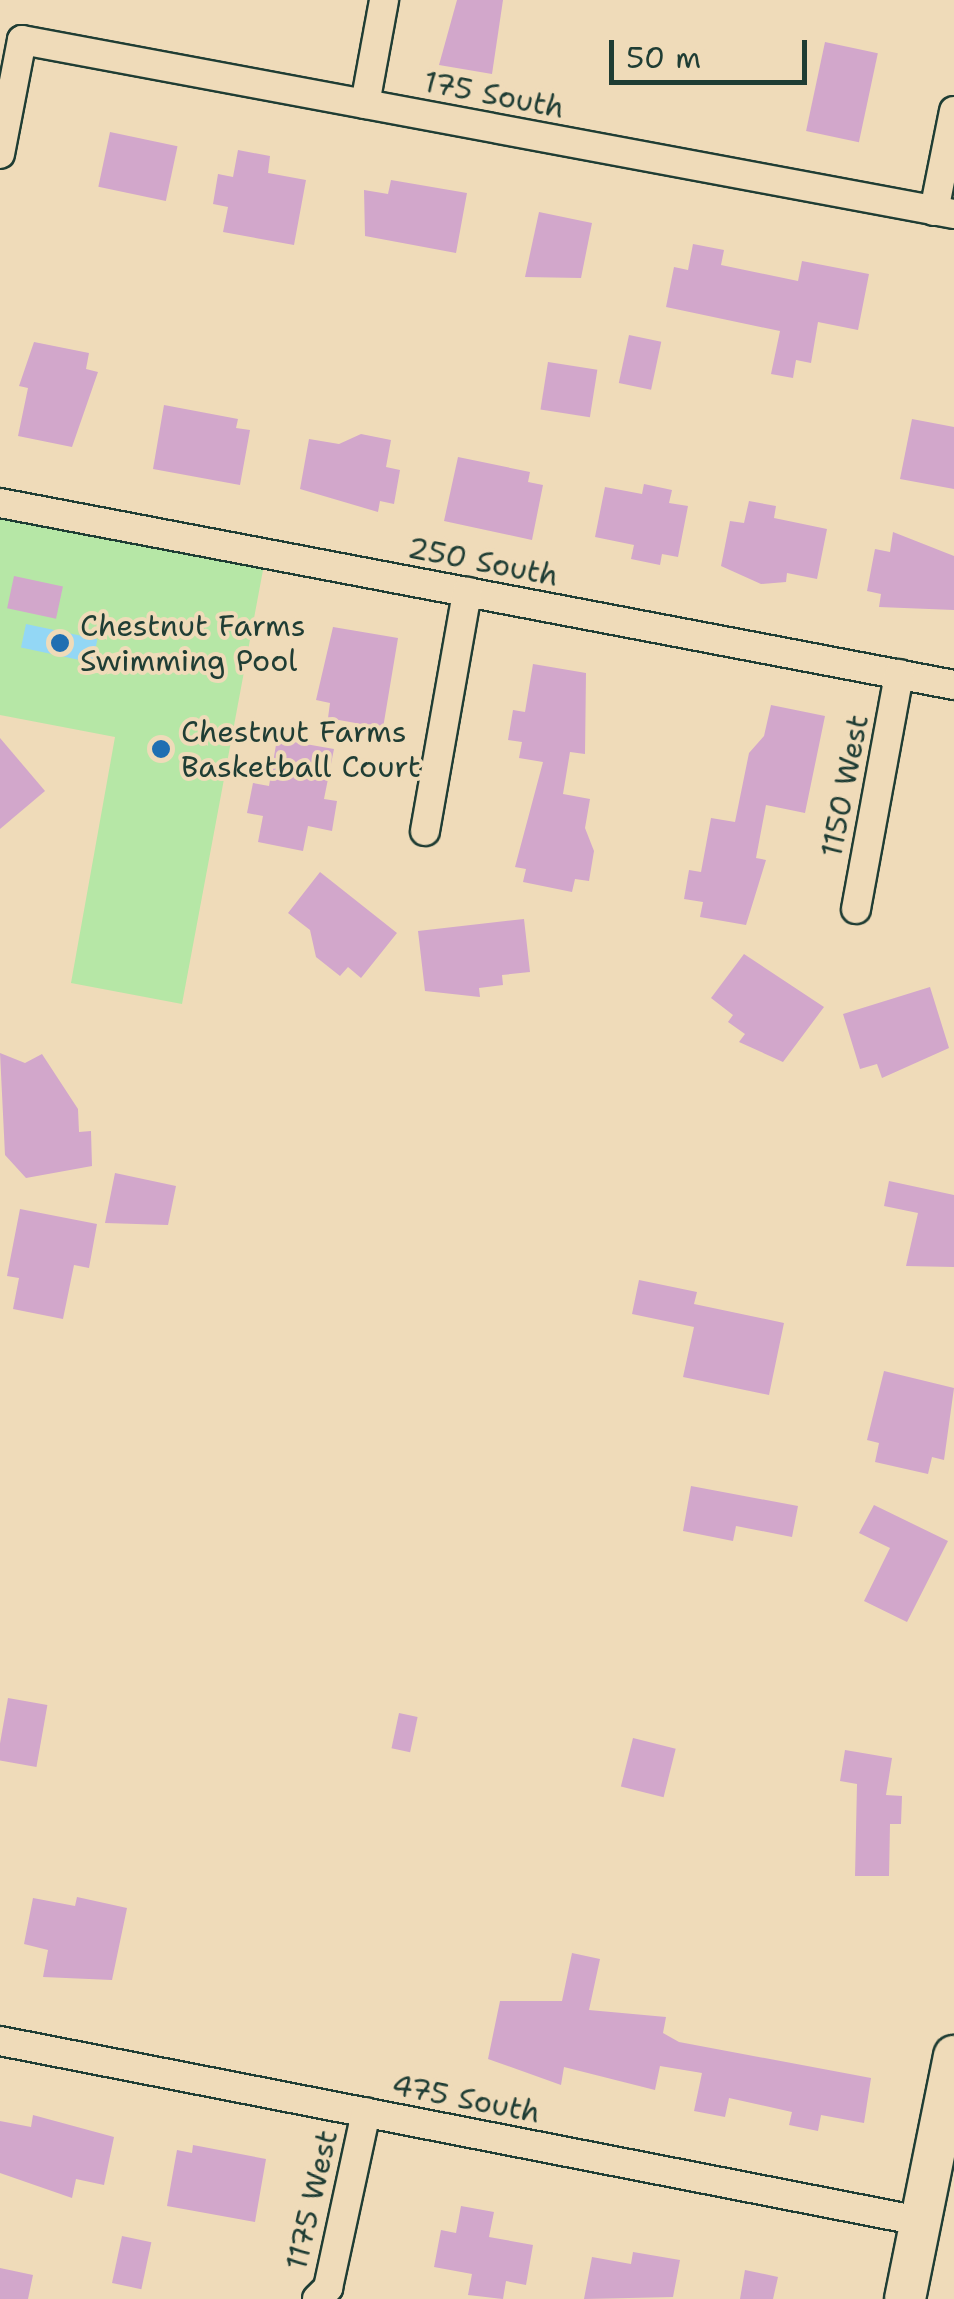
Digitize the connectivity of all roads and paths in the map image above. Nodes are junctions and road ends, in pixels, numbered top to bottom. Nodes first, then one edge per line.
1 (384, 0) edge
2 (365, 104) junction
3 (954, 111) edge
4 (0, 154) edge
5 (944, 212) edge
6 (0, 503) edge
7 (467, 592) junction
8 (899, 674) junction
9 (954, 685) edge
10 (426, 830) dead end
11 (856, 909) dead end
12 (0, 2040) edge
13 (954, 2056) edge
14 (366, 2112) junction
15 (920, 2222) junction
16 (317, 2299) edge
17 (905, 2299) edge

1 - 2 street
2 - 4 street, 175 South
2 - 5 street, 175 South
3 - 5 street
6 - 7 street, 250 South
7 - 8 street, 250 South
7 - 10 street
8 - 9 street, 250 South
8 - 11 street, 1150 West
12 - 14 street, 475 South
13 - 15 street
14 - 15 street, 475 South
14 - 16 street, 1175 West
15 - 17 street

